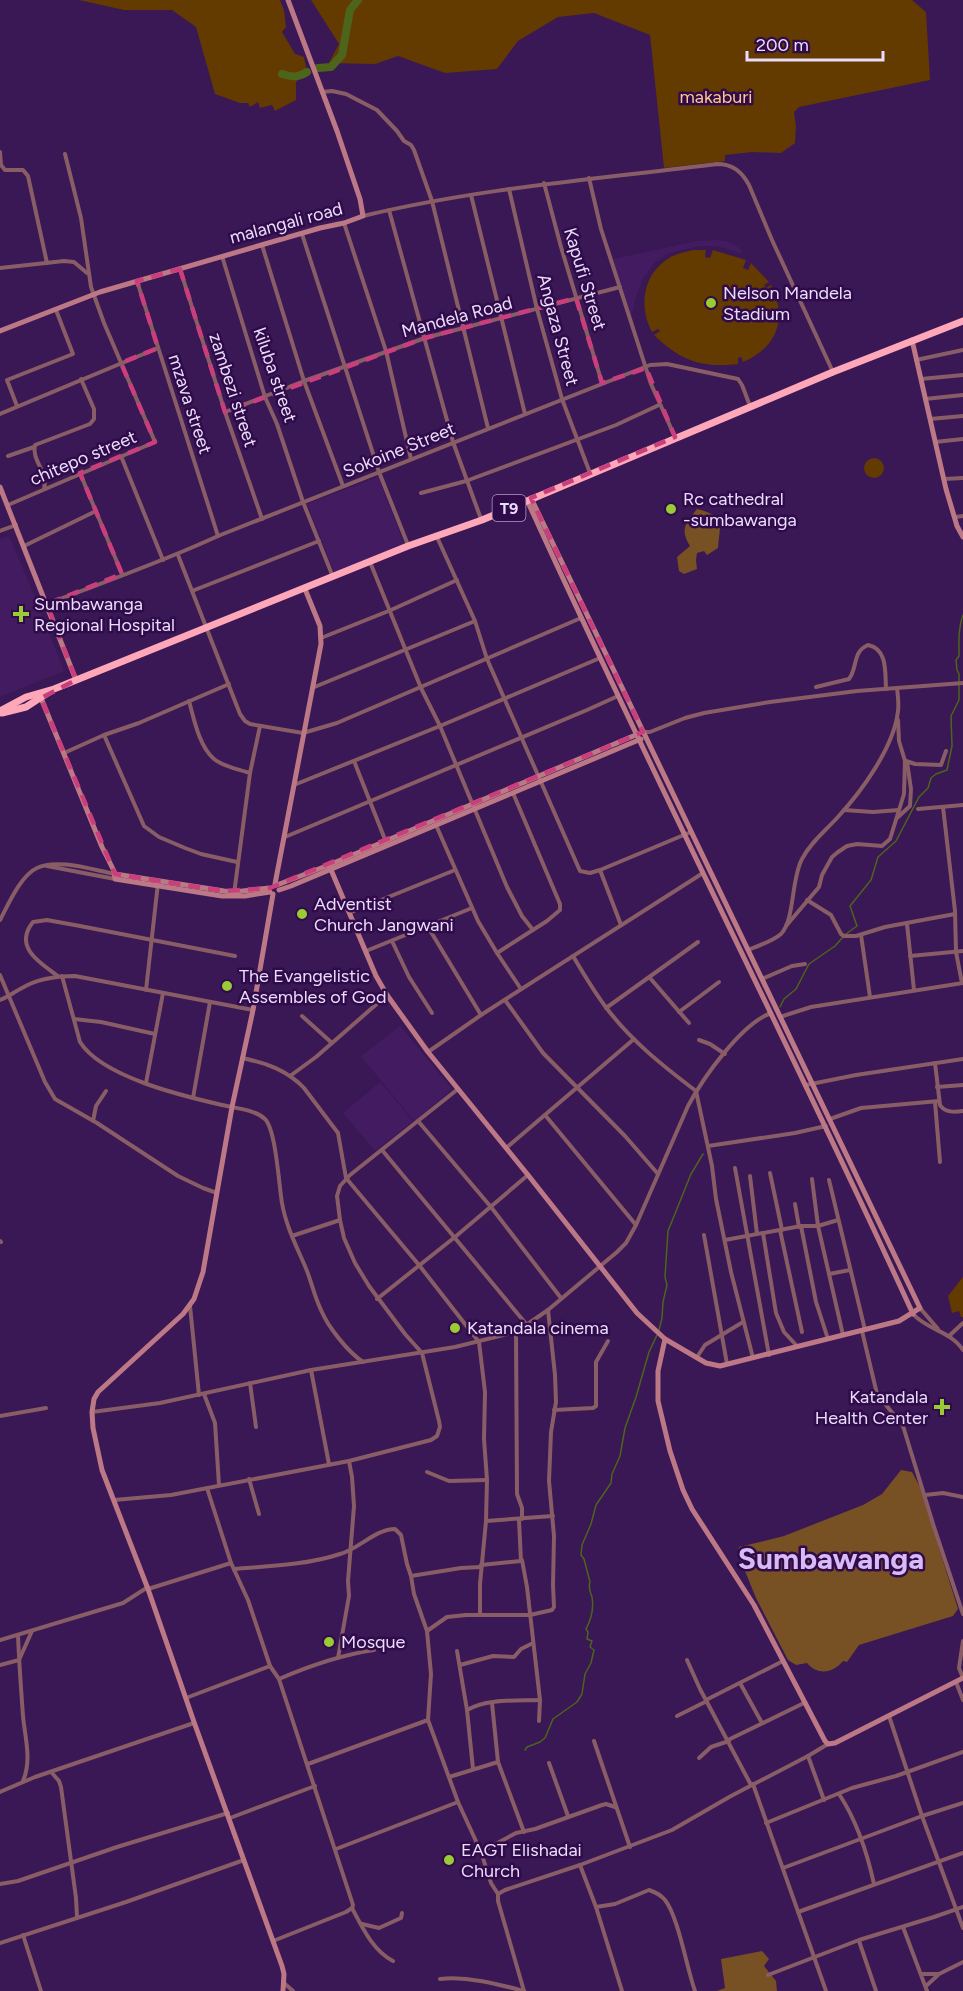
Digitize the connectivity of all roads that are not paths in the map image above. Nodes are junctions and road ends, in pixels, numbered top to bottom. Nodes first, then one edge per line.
1 (288, 0) edge
2 (322, 92) junction
3 (0, 152) edge
4 (65, 154) dead end
5 (589, 178) junction
6 (544, 183) junction
7 (509, 189) junction
8 (471, 195) junction
9 (432, 201) junction
10 (389, 210) junction
11 (363, 216) junction
12 (344, 223) junction
13 (302, 234) junction
14 (262, 245) junction
15 (222, 256) junction
16 (46, 263) junction
17 (0, 268) edge
18 (180, 269) junction
19 (87, 273) junction
20 (137, 281) junction
21 (620, 287) junction
22 (93, 295) junction
23 (576, 298) junction
24 (537, 309) junction
25 (56, 310) junction
26 (502, 317) junction
27 (963, 321) edge
28 (464, 327) junction
29 (0, 331) edge
30 (425, 338) junction
31 (912, 340) junction
32 (158, 348) junction
33 (963, 350) edge
34 (386, 351) junction
35 (916, 360) junction
36 (121, 363) junction
37 (345, 367) junction
38 (646, 368) junction
39 (833, 372) junction
40 (963, 375) edge
41 (921, 379) junction
42 (81, 380) junction
43 (304, 381) junction
44 (602, 383) junction
45 (963, 395) edge
46 (265, 397) junction
47 (562, 399) junction
48 (925, 399) junction
49 (659, 405) junction
50 (17, 406) junction
51 (750, 406) junction
52 (225, 412) junction
53 (0, 414) edge
54 (525, 414) junction
55 (963, 416) edge
56 (930, 419) junction
57 (488, 429) junction
58 (675, 437) junction
59 (577, 439) junction
60 (963, 440) edge
61 (453, 442) junction
62 (935, 442) junction
63 (34, 447) junction
64 (8, 456) dead end
65 (121, 456) junction
66 (411, 459) junction
67 (379, 472) junction
68 (80, 474) junction
69 (591, 474) junction
70 (963, 478) edge
71 (944, 479) junction
72 (466, 481) junction
73 (343, 486) junction
74 (0, 487) edge
75 (44, 489) junction
76 (421, 493) dead end
77 (529, 499) junction
78 (303, 502) junction
79 (8, 505) junction
80 (96, 511) junction
81 (963, 516) edge
82 (954, 517) junction
83 (262, 519) junction
84 (482, 520) junction
85 (16, 525) junction
86 (0, 531) edge
87 (218, 536) junction
88 (437, 537) junction
89 (963, 537) edge
90 (319, 541) junction
91 (24, 546) junction
92 (408, 546) junction
93 (178, 555) junction
94 (163, 560) junction
95 (370, 562) junction
96 (122, 574) junction
97 (333, 577) junction
98 (457, 580) junction
99 (305, 589) junction
100 (192, 591) junction
101 (47, 604) junction
102 (391, 610) junction
103 (581, 618) junction
104 (475, 621) junction
105 (207, 627) junction
106 (321, 638) junction
107 (407, 650) junction
108 (600, 658) junction
109 (487, 659) junction
110 (76, 680) junction
111 (962, 683) edge
112 (229, 684) junction
113 (816, 687) dead end
114 (312, 688) junction
115 (421, 688) junction
116 (897, 688) junction
117 (54, 689) junction
118 (886, 689) junction
119 (28, 696) junction
120 (618, 696) junction
121 (506, 697) junction
122 (41, 698) junction
123 (20, 699) junction
124 (189, 701) junction
125 (32, 704) junction
126 (24, 708) junction
127 (0, 712) edge
128 (898, 713) junction
129 (260, 726) junction
130 (440, 726) junction
131 (303, 733) junction
132 (104, 735) junction
133 (643, 735) junction
134 (521, 737) junction
135 (946, 751) dead end
136 (63, 753) junction
137 (354, 761) junction
138 (906, 761) junction
139 (456, 765) junction
140 (250, 773) junction
141 (540, 779) junction
142 (294, 785) junction
143 (513, 793) junction
144 (370, 801) junction
145 (963, 805) edge
146 (473, 807) junction
147 (943, 807) junction
148 (918, 809) dead end
149 (844, 810) junction
150 (899, 810) junction
151 (896, 819) junction
152 (436, 825) junction
153 (688, 833) junction
154 (285, 837) junction
155 (386, 844) junction
156 (237, 862) junction
157 (330, 867) junction
158 (455, 870) junction
159 (600, 870) junction
160 (704, 872) junction
161 (115, 876) junction
162 (158, 883) junction
163 (274, 889) junction
164 (234, 894) junction
165 (807, 900) junction
166 (472, 908) junction
167 (349, 913) junction
168 (955, 914) junction
169 (0, 920) edge
170 (907, 924) junction
171 (621, 925) junction
172 (428, 927) junction
173 (784, 927) junction
174 (532, 930) junction
175 (861, 934) junction
176 (152, 939) junction
177 (392, 941) junction
178 (698, 942) dead end
179 (748, 950) junction
180 (366, 951) junction
181 (963, 951) edge
182 (956, 952) junction
183 (497, 953) junction
184 (235, 956) dead end
185 (573, 956) junction
186 (910, 956) junction
187 (805, 964) dead end
188 (0, 975) edge
189 (60, 976) junction
190 (650, 978) junction
191 (762, 979) junction
192 (719, 982) dead end
193 (962, 983) edge
194 (521, 989) junction
195 (146, 990) junction
196 (914, 990) junction
197 (163, 993) junction
198 (387, 995) junction
199 (10, 997) junction
200 (870, 997) junction
201 (0, 1000) edge
202 (505, 1000) junction
203 (210, 1002) junction
204 (606, 1008) junction
205 (253, 1010) junction
206 (679, 1012) junction
207 (772, 1012) junction
208 (432, 1013) dead end
209 (481, 1015) junction
210 (302, 1016) dead end
211 (780, 1017) junction
212 (74, 1019) junction
213 (689, 1023) dead end
214 (154, 1034) junction
215 (634, 1039) junction
216 (699, 1040) dead end
217 (332, 1043) junction
218 (428, 1052) junction
219 (724, 1054) junction
220 (242, 1058) junction
221 (963, 1059) edge
222 (935, 1063) junction
223 (290, 1076) junction
224 (146, 1083) junction
225 (809, 1084) junction
226 (963, 1085) edge
227 (578, 1087) junction
228 (937, 1087) junction
229 (459, 1089) junction
230 (106, 1091) dead end
231 (696, 1091) junction
232 (193, 1098) junction
233 (937, 1101) junction
234 (232, 1107) junction
235 (963, 1111) edge
236 (544, 1115) junction
237 (829, 1120) junction
238 (93, 1121) junction
239 (417, 1121) junction
240 (826, 1126) junction
241 (708, 1146) junction
242 (506, 1148) junction
243 (382, 1150) junction
244 (940, 1162) dead end
245 (735, 1167) dead end
246 (770, 1173) dead end
247 (658, 1174) junction
248 (528, 1175) junction
249 (750, 1176) dead end
250 (346, 1178) junction
251 (812, 1179) dead end
252 (829, 1180) dead end
253 (217, 1193) junction
254 (795, 1204) dead end
255 (491, 1207) junction
256 (340, 1220) junction
257 (838, 1220) junction
258 (636, 1225) junction
259 (818, 1226) junction
260 (800, 1227) junction
261 (781, 1230) junction
262 (763, 1233) junction
263 (757, 1234) junction
264 (704, 1235) dead end
265 (746, 1235) junction
266 (292, 1236) junction
267 (455, 1237) junction
268 (725, 1240) junction
269 (419, 1265) junction
270 (600, 1267) junction
271 (850, 1270) junction
272 (829, 1274) junction
273 (561, 1298) junction
274 (377, 1299) junction
275 (190, 1305) junction
276 (920, 1308) junction
277 (548, 1310) junction
278 (913, 1314) junction
279 (743, 1322) junction
280 (963, 1323) edge
281 (527, 1325) junction
282 (863, 1330) junction
283 (940, 1331) junction
284 (516, 1332) junction
285 (802, 1332) dead end
286 (722, 1334) junction
287 (660, 1335) junction
288 (843, 1335) junction
289 (949, 1336) junction
290 (828, 1339) junction
291 (608, 1341) dead end
292 (479, 1342) junction
293 (798, 1347) junction
294 (963, 1350) edge
295 (422, 1353) junction
296 (768, 1355) junction
297 (696, 1358) junction
298 (753, 1359) junction
299 (364, 1363) junction
300 (728, 1365) junction
301 (311, 1370) junction
302 (250, 1383) junction
303 (202, 1394) junction
304 (46, 1408) dead end
305 (554, 1410) junction
306 (92, 1412) junction
307 (0, 1416) edge
308 (256, 1427) dead end
309 (349, 1461) junction
310 (329, 1464) junction
311 (427, 1472) dead end
312 (249, 1479) junction
313 (487, 1480) junction
314 (219, 1485) junction
315 (207, 1488) junction
316 (926, 1496) junction
317 (963, 1497) edge
318 (113, 1500) junction
319 (259, 1514) dead end
320 (553, 1516) junction
321 (520, 1519) junction
322 (486, 1521) junction
323 (351, 1549) junction
324 (522, 1560) junction
325 (231, 1563) junction
326 (481, 1566) junction
327 (234, 1569) junction
328 (411, 1576) junction
329 (148, 1588) junction
330 (480, 1614) junction
331 (963, 1614) edge
332 (530, 1615) junction
333 (32, 1631) junction
334 (427, 1631) junction
335 (18, 1635) junction
336 (0, 1640) edge
337 (963, 1641) edge
338 (533, 1643) junction
339 (374, 1650) dead end
340 (457, 1651) dead end
341 (338, 1658) junction
342 (19, 1660) junction
343 (687, 1660) dead end
344 (783, 1661) junction
345 (0, 1665) edge
346 (460, 1665) junction
347 (270, 1666) junction
348 (963, 1678) edge
349 (279, 1679) junction
350 (956, 1682) junction
351 (740, 1683) junction
352 (186, 1698) junction
353 (540, 1700) junction
354 (706, 1700) junction
355 (963, 1700) edge
356 (804, 1702) junction
357 (492, 1703) junction
358 (467, 1710) junction
359 (677, 1716) dead end
360 (889, 1716) junction
361 (428, 1720) junction
362 (539, 1721) dead end
363 (194, 1722) junction
364 (762, 1723) junction
365 (594, 1741) dead end
366 (728, 1741) junction
367 (828, 1744) junction
368 (963, 1752) edge
369 (808, 1756) junction
370 (699, 1758) dead end
371 (498, 1762) junction
372 (549, 1763) dead end
373 (308, 1764) junction
374 (473, 1769) junction
375 (28, 1770) junction
376 (907, 1772) junction
377 (51, 1773) junction
378 (35, 1777) junction
379 (449, 1777) junction
380 (23, 1781) junction
381 (752, 1784) junction
382 (315, 1786) junction
383 (0, 1791) edge
384 (840, 1794) junction
385 (824, 1801) junction
386 (458, 1802) junction
387 (963, 1803) edge
388 (615, 1807) junction
389 (229, 1816) junction
390 (568, 1816) junction
391 (922, 1816) junction
392 (766, 1823) junction
393 (524, 1832) junction
394 (861, 1839) junction
395 (630, 1847) junction
396 (336, 1849) junction
397 (481, 1852) junction
398 (963, 1853) edge
399 (244, 1860) junction
400 (939, 1861) junction
401 (70, 1864) junction
402 (580, 1865) junction
403 (783, 1868) junction
404 (0, 1884) edge
405 (874, 1884) junction
406 (498, 1894) junction
407 (596, 1907) junction
408 (963, 1907) edge
409 (352, 1908) junction
410 (956, 1909) junction
411 (798, 1912) junction
412 (402, 1913) dead end
413 (77, 1917) junction
414 (361, 1923) junction
415 (903, 1927) junction
416 (963, 1928) edge
417 (23, 1935) junction
418 (859, 1940) junction
419 (273, 1941) junction
420 (0, 1943) edge
421 (814, 1956) junction
422 (393, 1961) dead end
423 (963, 1962) edge
424 (922, 1974) junction
425 (939, 1974) junction
426 (768, 1975) dead end
427 (440, 1979) dead end
428 (284, 1983) junction
429 (927, 1989) edge
430 (41, 1991) edge
431 (283, 1991) edge
432 (294, 1991) edge
433 (524, 1991) edge
434 (622, 1991) edge
435 (694, 1991) edge
436 (826, 1991) edge
437 (876, 1991) edge

1 - 2 street, malangali road
2 - 9 street
2 - 11 street, malangali road
3 - 16 street
4 - 19 street, chitepo street
5 - 6 street
5 - 21 street
5 - 39 street
6 - 7 street
6 - 23 street, Kapufi Street
7 - 8 street
7 - 24 street, Angaza Street
8 - 9 street
8 - 26 street
9 - 10 street
9 - 28 street
10 - 11 street
10 - 30 street
11 - 12 street, malangali road
12 - 13 street, malangali road
12 - 34 street
13 - 14 street, malangali road
13 - 37 street
14 - 15 street, malangali road
14 - 43 street
15 - 18 street, malangali road
15 - 46 street, kiluba street
16 - 17 street
16 - 19 street
18 - 20 street, malangali road
18 - 52 street, zambezi street
19 - 22 street, chitepo street
20 - 22 street, malangali road
20 - 32 street, mzava street
21 - 23 street, Mandela Road
21 - 38 street
22 - 25 street, malangali road
22 - 36 street, chitepo street
23 - 24 street, Mandela Road
23 - 44 street, Kapufi Street
24 - 26 street, Mandela Road
24 - 47 street, Angaza Street
25 - 29 street, malangali road
25 - 50 street
26 - 28 street, Mandela Road
26 - 54 street
27 - 31 highway, T9
28 - 30 street, Mandela Road
28 - 57 street
30 - 34 street, Mandela Road
30 - 61 street
31 - 35 street
31 - 39 highway, T9
32 - 36 street
32 - 87 street, mzava street
33 - 35 street
34 - 37 street, Mandela Road
34 - 66 street
35 - 41 street
36 - 42 street
36 - 65 street, chitepo street
37 - 43 street, Mandela Road
37 - 67 street
38 - 44 street, Sokoine Street
38 - 49 street
38 - 51 street, Sokoine Street
39 - 51 highway, T9
40 - 41 street
41 - 48 street
42 - 50 street
42 - 63 street
43 - 46 street
43 - 73 street
44 - 47 street, Sokoine Street
45 - 48 street
46 - 52 street
46 - 78 street, kiluba street
47 - 54 street, Sokoine Street
47 - 59 street, Angaza Street
48 - 56 street
49 - 58 street
49 - 59 street
50 - 53 street
51 - 58 highway, T9
52 - 83 street, zambezi street
54 - 57 street, Sokoine Street
55 - 56 street
56 - 62 street
57 - 61 street, Sokoine Street
58 - 69 highway, T9
59 - 69 street, Angaza Street
59 - 72 street
60 - 62 street
61 - 66 street, Sokoine Street
61 - 72 street
62 - 71 street
63 - 64 street
63 - 75 street
65 - 68 street, chitepo street
65 - 94 street
66 - 67 street, Sokoine Street
67 - 73 street, Sokoine Street
67 - 92 street
68 - 75 street, chitepo street
68 - 80 street
69 - 77 highway, T9
70 - 71 street
71 - 82 street
72 - 76 street
72 - 84 street
73 - 78 street, Sokoine Street
74 - 79 street
75 - 79 street, chitepo street
77 - 84 highway, T9
77 - 103 street
77 - 133 street
78 - 83 street, Sokoine Street
78 - 90 street, kiluba street
79 - 85 street
80 - 91 street
80 - 96 street
81 - 82 street
82 - 89 street
83 - 87 street, Sokoine Street
84 - 88 highway, T9
85 - 86 street
85 - 91 street
87 - 93 street, Sokoine Street
88 - 92 highway, T9
88 - 98 street
90 - 97 street, kiluba street
90 - 100 street
91 - 101 street
92 - 95 highway, T9
93 - 94 street, Sokoine Street
93 - 100 street
94 - 96 street, Sokoine Street
95 - 97 highway, T9
95 - 102 street
96 - 101 street, Sokoine Street
97 - 99 highway, T9
98 - 102 street
98 - 104 street
99 - 105 highway, T9
99 - 106 street
100 - 105 street
101 - 110 street
102 - 106 street
102 - 107 street
103 - 108 street
103 - 109 street
104 - 107 street
104 - 109 street
105 - 110 highway, T9
105 - 112 street
106 - 114 street
107 - 114 street
107 - 115 street
108 - 120 street
108 - 121 street
109 - 115 street
109 - 121 street
110 - 117 highway, T9
111 - 116 street
112 - 124 street
112 - 129 street
113 - 118 street
114 - 131 street
115 - 130 street
115 - 131 street
116 - 118 street
116 - 128 street
117 - 119 highway, T9
117 - 122 highway, T9
118 - 133 street
119 - 123 highway, T9
119 - 125 highway
120 - 133 street
120 - 134 street
121 - 130 street
121 - 134 street
122 - 125 highway, T9
122 - 136 street
123 - 126 highway
123 - 127 highway, T9
124 - 132 street
124 - 140 street
125 - 126 highway, T9
126 - 127 highway, T9
128 - 138 street
128 - 149 street
129 - 131 street
129 - 140 street
130 - 137 street
130 - 139 street
131 - 142 street
132 - 136 street
132 - 156 street
133 - 141 street
133 - 153 street
134 - 139 street
134 - 141 street
135 - 138 street
136 - 161 street
137 - 142 street
137 - 144 street
138 - 150 street
138 - 151 street
139 - 144 street
139 - 146 street
140 - 156 street
141 - 143 street
141 - 146 street
141 - 159 street
142 - 154 street
143 - 146 street
143 - 174 street
144 - 154 street
144 - 155 street
145 - 147 street
146 - 152 street
146 - 155 street
146 - 174 street
147 - 148 street
147 - 168 street
149 - 150 street
149 - 173 street
150 - 151 street
151 - 165 street
152 - 155 street
152 - 158 street
153 - 159 street
153 - 160 street
153 - 179 street
154 - 163 street
155 - 157 street
156 - 164 street
157 - 163 street
157 - 167 street
158 - 166 street
158 - 167 street
159 - 171 street
160 - 171 street
160 - 207 street
161 - 162 street
161 - 169 street
162 - 164 street
162 - 176 street
163 - 164 street
163 - 205 street
165 - 173 street
165 - 175 street
166 - 172 street
166 - 183 street
167 - 180 street
168 - 170 street
168 - 182 street
170 - 175 street
170 - 186 street
171 - 185 street
172 - 177 street
172 - 209 street
173 - 179 street
174 - 183 street
175 - 200 street
176 - 184 street
176 - 189 street
176 - 195 street
177 - 180 street
177 - 208 street
178 - 190 street
179 - 191 street
180 - 198 street
181 - 182 street
182 - 186 street
182 - 193 street
183 - 194 street
185 - 194 street
185 - 204 street
186 - 196 street
187 - 191 street
188 - 199 street
189 - 195 street
189 - 199 street
189 - 212 street
190 - 204 street
190 - 206 street
191 - 211 street
192 - 206 street
193 - 196 street
194 - 202 street
195 - 197 street
196 - 200 street
197 - 203 street
197 - 214 street
198 - 217 street
198 - 218 street
199 - 201 street
199 - 238 street
200 - 211 street
202 - 209 street
202 - 227 street
203 - 205 street
203 - 232 street
204 - 215 street
205 - 220 street
206 - 213 street
207 - 219 street
207 - 225 street
209 - 218 street
210 - 217 street
211 - 225 street
212 - 214 street
212 - 224 street
214 - 224 street
215 - 227 street
215 - 231 street
216 - 219 street
217 - 223 street
218 - 229 street
219 - 231 street
220 - 223 street
220 - 234 street
221 - 222 street
222 - 225 street
222 - 228 street
223 - 250 street
224 - 232 street
225 - 237 street
225 - 240 street
226 - 228 street
227 - 236 street
227 - 247 street
228 - 233 street
229 - 239 street
229 - 242 street
230 - 238 street
231 - 241 street
231 - 247 street
232 - 234 street
233 - 235 street
233 - 237 street
233 - 244 street
234 - 253 street
234 - 266 street
236 - 242 street
236 - 258 street
237 - 276 street
238 - 253 street
239 - 243 street
239 - 255 street
240 - 241 street
240 - 278 street
241 - 268 street
242 - 248 street
243 - 250 street
243 - 267 street
245 - 265 street
246 - 261 street
247 - 258 street
248 - 255 street
248 - 270 street
249 - 263 street
250 - 256 street
250 - 269 street
251 - 259 street
252 - 257 street
253 - 275 street
254 - 260 street
255 - 267 street
255 - 273 street
256 - 266 street
256 - 274 street
257 - 259 street
257 - 271 street
258 - 270 street
259 - 260 street
259 - 272 street
260 - 261 street
260 - 290 street
261 - 262 street
261 - 285 street
262 - 263 street
262 - 293 street
263 - 265 street
264 - 286 street
265 - 268 street
265 - 296 street
266 - 299 street
267 - 269 street
267 - 281 street
268 - 279 street
269 - 274 street
269 - 292 street
270 - 273 street
270 - 287 street
271 - 272 street
271 - 282 street
272 - 288 street
273 - 277 street
274 - 295 street
275 - 303 street
275 - 306 street
276 - 278 street
276 - 283 street
277 - 281 street
277 - 305 street
278 - 282 street
278 - 283 street
279 - 286 street
279 - 298 street
280 - 289 street
281 - 284 street
282 - 288 street
282 - 316 street
283 - 289 street
284 - 292 street
284 - 321 street
286 - 297 street
286 - 300 street
287 - 297 street
287 - 344 street
288 - 290 street
289 - 294 street
290 - 293 street
291 - 305 street
292 - 295 street
292 - 313 street
293 - 296 street
295 - 299 street
295 - 309 street
296 - 298 street
297 - 300 street
298 - 300 street
299 - 301 street
301 - 302 street
301 - 310 street
302 - 303 street
302 - 308 street
303 - 306 street
303 - 314 street
304 - 307 street
305 - 320 street
306 - 318 street
309 - 310 street
309 - 323 street
310 - 312 street
311 - 313 street
312 - 314 street
312 - 319 street
313 - 322 street
314 - 315 street
315 - 318 street
315 - 325 street
316 - 317 street
316 - 331 street
318 - 329 street
320 - 321 street
320 - 332 street
321 - 322 street
321 - 324 street
322 - 326 street
323 - 327 street
323 - 328 street
323 - 341 street
324 - 326 street
324 - 332 street
325 - 327 street
325 - 329 street
326 - 328 street
326 - 330 street
327 - 347 street
328 - 334 street
329 - 333 street
329 - 352 street
330 - 332 street
330 - 334 street
332 - 338 street
333 - 335 street
333 - 342 street
334 - 361 street
335 - 336 street
335 - 342 street
337 - 348 street
338 - 346 street
338 - 353 street
339 - 341 street
340 - 346 street
341 - 349 street
342 - 345 street
342 - 375 street
343 - 354 street
344 - 351 street
344 - 356 street
346 - 358 street
347 - 349 street
347 - 352 street
348 - 350 street
349 - 373 street
350 - 355 street
350 - 360 street
351 - 354 street
351 - 364 street
352 - 363 street
353 - 357 street
353 - 362 street
354 - 359 street
354 - 366 street
356 - 364 street
356 - 367 street
357 - 358 street
357 - 371 street
358 - 374 street
360 - 367 street
360 - 376 street
361 - 373 street
361 - 379 street
363 - 377 street
363 - 389 street
364 - 366 street
365 - 388 street
366 - 370 street
366 - 381 street
367 - 369 street
368 - 376 street
369 - 381 street
369 - 385 street
371 - 374 street
371 - 393 street
372 - 390 street
373 - 382 street
374 - 379 street
375 - 378 street
375 - 380 street
376 - 384 street
376 - 391 street
377 - 378 street
377 - 401 street
378 - 380 street
379 - 386 street
380 - 383 street
381 - 392 street
381 - 395 street
382 - 389 street
382 - 396 street
384 - 385 street
384 - 394 street
385 - 392 street
386 - 396 street
386 - 397 street
387 - 391 street
388 - 390 street
388 - 395 street
389 - 399 street
389 - 401 street
390 - 393 street
391 - 394 street
391 - 400 street
392 - 403 street
393 - 397 street
394 - 403 street
394 - 405 street
395 - 402 street
396 - 409 street
397 - 406 street
398 - 400 street
399 - 413 street
399 - 419 street
400 - 405 street
400 - 410 street
401 - 404 street
401 - 413 street
402 - 406 street
402 - 407 street
403 - 411 street
405 - 411 street
406 - 433 street
407 - 434 street
407 - 435 street
408 - 410 street
409 - 414 street
409 - 419 street
410 - 415 street
410 - 416 street
411 - 421 street
412 - 414 street
413 - 417 street
414 - 422 street
415 - 418 street
415 - 424 street
417 - 420 street
417 - 430 street
418 - 421 street
418 - 437 street
419 - 428 street
421 - 426 street
421 - 436 street
423 - 425 street
424 - 425 street
424 - 429 street
425 - 429 street
427 - 433 street
428 - 431 street
428 - 432 street

